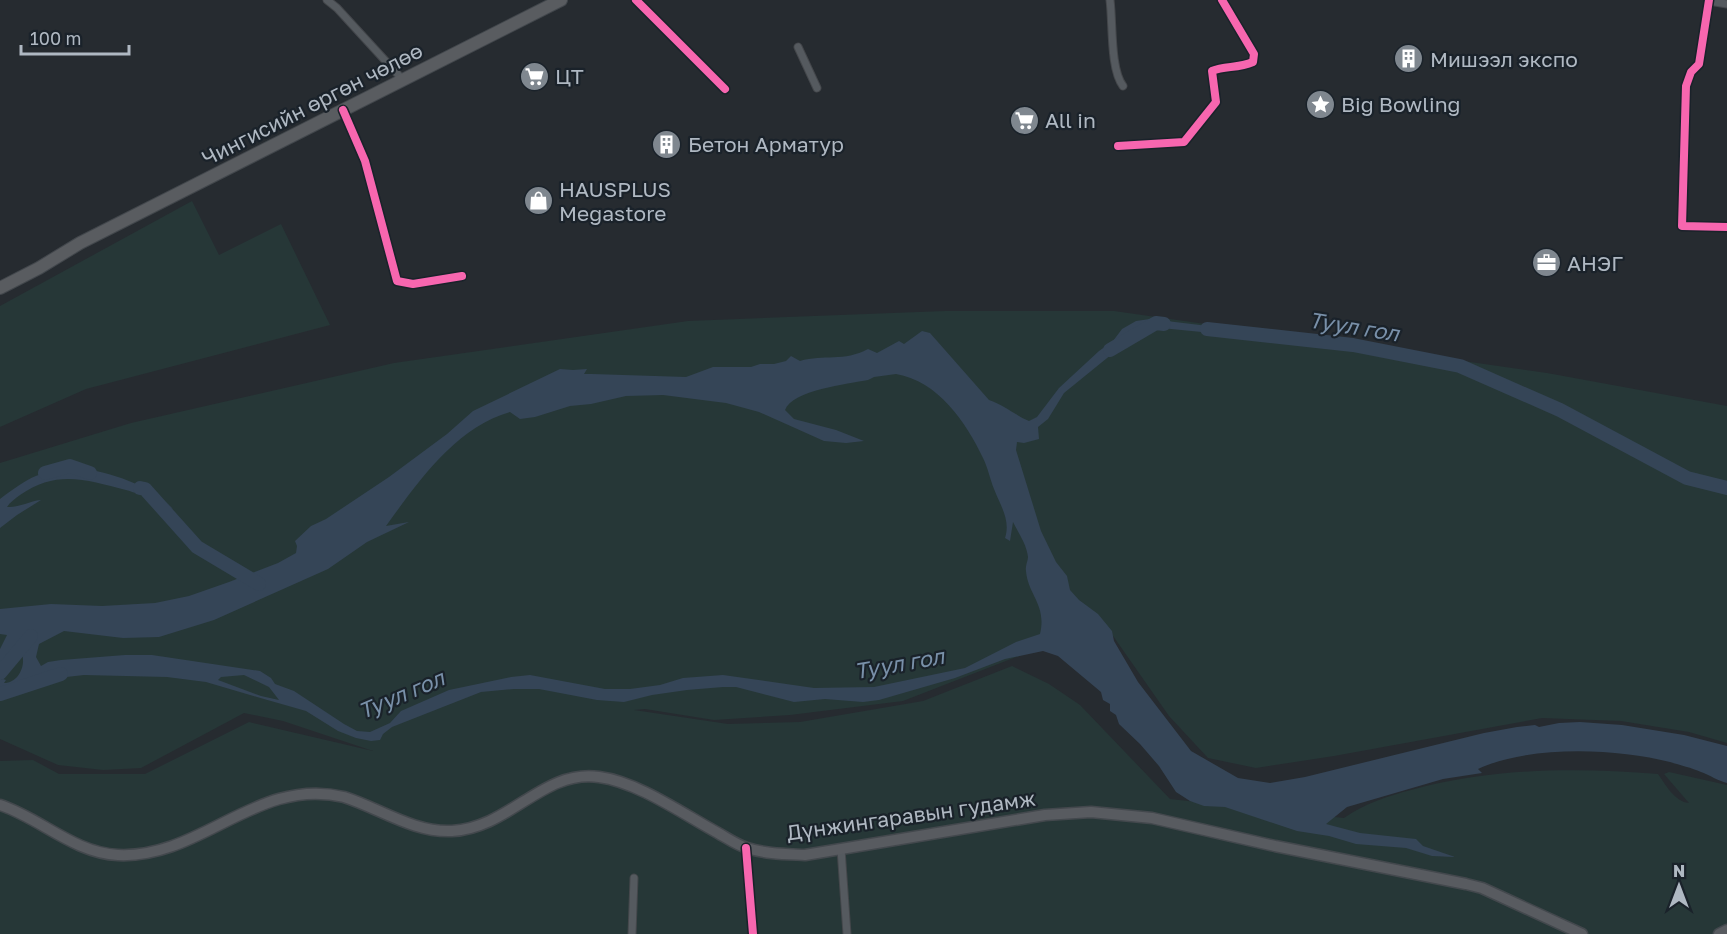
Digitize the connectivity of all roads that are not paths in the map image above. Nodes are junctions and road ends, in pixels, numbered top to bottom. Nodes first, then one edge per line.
1 (327, 0) edge
2 (561, 0) edge
3 (636, 0) edge
4 (1110, 0) edge
5 (1222, 0) edge
6 (1709, 0) edge
7 (1727, 4) edge
8 (798, 48) dead end
9 (403, 80) junction
10 (1123, 86) dead end
11 (817, 88) dead end
12 (725, 89) dead end
13 (343, 110) junction
14 (1118, 146) dead end
15 (1727, 227) edge
16 (80, 243) junction
17 (462, 276) dead end
18 (0, 279) edge
19 (0, 289) edge
20 (0, 805) edge
21 (746, 848) junction
22 (842, 849) junction
23 (634, 878) dead end
24 (1727, 930) edge
25 (632, 934) edge
26 (753, 934) edge
27 (847, 934) edge
28 (1582, 934) edge
29 (1719, 934) edge

1 - 9 street
2 - 9 highway, Чингисийн өргөн чөлөө
3 - 12 street
4 - 10 street
5 - 14 street
6 - 7 street
6 - 15 street
8 - 11 street
9 - 13 highway, Чингисийн өргөн чөлөө
13 - 16 highway, Чингисийн өргөн чөлөө
13 - 17 street
16 - 18 highway, Чингисийн өргөн чөлөө
16 - 19 highway, Чингисийн өргөн чөлөө
20 - 21 main road, Дүнжингаравын гудамж
21 - 22 main road, Дүнжингаравын гудамж
21 - 26 street
22 - 27 street
22 - 28 main road, Дүнжингаравын гудамж
23 - 25 street
24 - 29 main road

